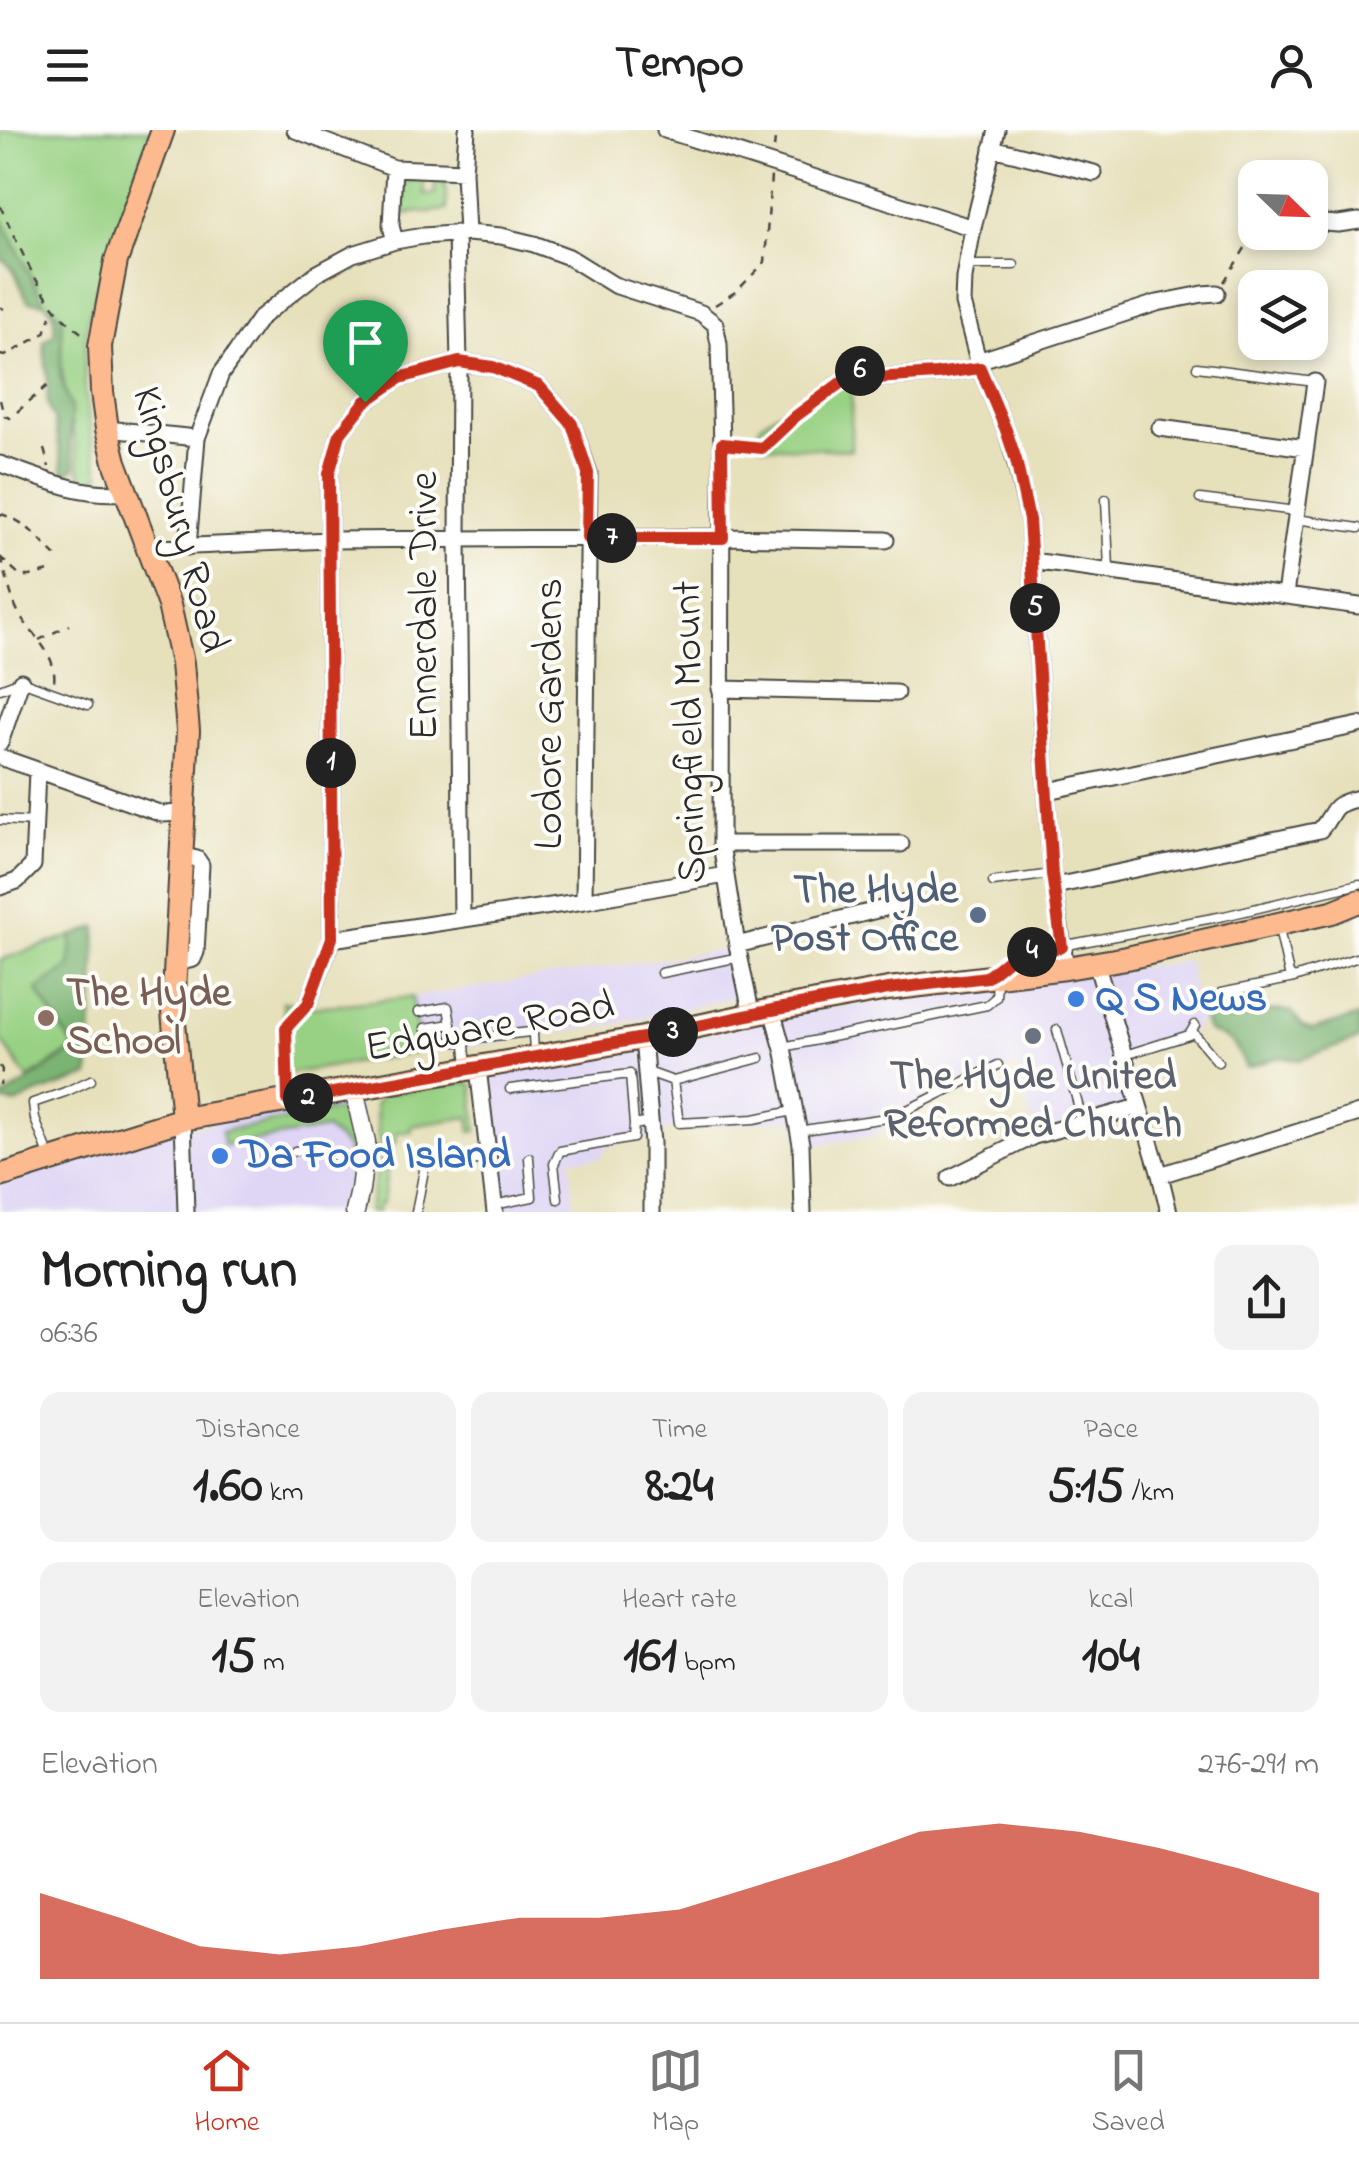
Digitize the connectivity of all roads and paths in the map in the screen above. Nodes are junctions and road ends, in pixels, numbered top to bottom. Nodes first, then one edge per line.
1 (163, 130) edge
2 (295, 130) edge
3 (467, 130) edge
4 (665, 130) edge
5 (776, 130) edge
6 (997, 130) edge
7 (992, 148) junction
8 (772, 164) junction
9 (394, 168) junction
10 (464, 171) junction
11 (1094, 173) dead end
12 (0, 206) edge
13 (1359, 222) edge
14 (1328, 223) edge
15 (973, 228) junction
16 (462, 233) junction
17 (394, 241) junction
18 (1244, 250) edge
19 (967, 265) junction
20 (1014, 265) dead end
21 (1217, 293) joint
22 (702, 314) junction
23 (51, 316) dead end
24 (100, 346) junction
25 (0, 355) edge
26 (459, 362) junction
27 (979, 365) junction
28 (1197, 367) dead end
29 (855, 368) joint
30 (1316, 382) joint
31 (48, 385) dead end
32 (0, 400) edge
33 (1160, 428) dead end
34 (107, 429) junction
35 (197, 438) junction
36 (722, 444) junction
37 (1306, 448) junction
38 (44, 449) dead end
39 (0, 464) edge
40 (49, 481) junction
41 (126, 492) junction
42 (1106, 499) dead end
43 (1200, 499) dead end
44 (0, 514) edge
45 (1296, 515) junction
46 (25, 525) junction
47 (1359, 528) edge
48 (18, 532) dead end
49 (458, 538) junction
50 (587, 538) junction
51 (723, 538) junction
52 (330, 540) junction
53 (886, 540) dead end
54 (188, 547) junction
55 (148, 548) junction
56 (56, 556) dead end
57 (0, 558) edge
58 (1032, 561) junction
59 (54, 570) dead end
60 (1110, 570) junction
61 (1285, 595) junction
62 (1359, 606) edge
63 (69, 625) dead end
64 (39, 640) junction
65 (21, 681) junction
66 (0, 689) edge
67 (720, 689) junction
68 (53, 692) junction
69 (896, 693) dead end
70 (88, 705) dead end
71 (1359, 724) edge
72 (0, 743) edge
73 (0, 757) edge
74 (37, 771) junction
75 (1048, 791) junction
76 (1359, 798) edge
77 (184, 813) junction
78 (0, 820) edge
79 (35, 822) junction
80 (720, 844) junction
81 (901, 844) dead end
82 (725, 875) junction
83 (1054, 880) junction
84 (993, 882) dead end
85 (1359, 884) edge
86 (0, 887) edge
87 (584, 901) junction
88 (1359, 901) edge
89 (905, 904) dead end
90 (462, 918) junction
91 (1278, 925) junction
92 (332, 938) junction
93 (738, 951) junction
94 (1359, 957) edge
95 (1064, 958) junction
96 (1096, 963) junction
97 (661, 973) dead end
98 (992, 976) junction
99 (1294, 978) junction
100 (1221, 993) dead end
101 (308, 1004) joint
102 (419, 1012) dead end
103 (762, 1013) junction
104 (451, 1024) junction
105 (425, 1028) dead end
106 (1057, 1030) dead end
107 (643, 1038) junction
108 (426, 1042) dead end
109 (454, 1042) junction
110 (466, 1042) junction
111 (782, 1048) junction
112 (1124, 1055) junction
113 (535, 1057) junction
114 (760, 1058) dead end
115 (1218, 1062) dead end
116 (998, 1065) dead end
117 (0, 1066) edge
118 (472, 1069) junction
119 (645, 1071) junction
120 (91, 1080) dead end
121 (674, 1081) junction
122 (0, 1085) edge
123 (510, 1088) dead end
124 (354, 1090) junction
125 (288, 1101) junction
126 (1138, 1107) junction
127 (793, 1111) junction
128 (1359, 1113) edge
129 (183, 1119) junction
130 (642, 1124) junction
131 (1084, 1124) junction
132 (797, 1130) junction
133 (295, 1151) dead end
134 (529, 1158) dead end
135 (489, 1159) junction
136 (51, 1160) junction
137 (363, 1164) junction
138 (1160, 1174) junction
139 (0, 1176) edge
140 (950, 1178) dead end
141 (558, 1199) dead end
142 (495, 1208) edge
143 (186, 1212) edge
144 (355, 1212) edge
145 (416, 1212) edge
146 (652, 1212) edge
147 (803, 1212) edge
148 (1169, 1212) edge

1 - 24 main road, Kingsbury Road
2 - 9 street
3 - 10 street, Ennerdale Drive
4 - 8 street
5 - 8 path
6 - 7 street
7 - 11 street
7 - 15 street
8 - 15 street
8 - 22 path
9 - 10 street
9 - 17 street
10 - 16 street, Ennerdale Drive
12 - 24 path
13 - 14 street
15 - 19 street
16 - 17 street
16 - 22 street
16 - 26 street, Ennerdale Drive
17 - 35 street
18 - 21 path
19 - 20 lane
19 - 27 street
21 - 27 street
22 - 36 street, Springfield Mount
23 - 25 path
24 - 34 main road, Kingsbury Road
26 - 49 street, Ennerdale Drive
26 - 50 street, Lodore Gardens
26 - 52 street
27 - 29 street
27 - 58 street
28 - 30 lane
29 - 36 path
30 - 37 street
31 - 32 path
33 - 37 street
34 - 35 street
34 - 41 main road, Kingsbury Road
35 - 54 street
36 - 51 street, Springfield Mount
37 - 45 street
38 - 40 path
39 - 40 street
40 - 41 street
41 - 55 main road, Kingsbury Road
42 - 60 lane
43 - 45 lane
44 - 46 path
45 - 47 lane
45 - 61 street
46 - 48 path
46 - 56 path
49 - 50 street
49 - 52 street
49 - 90 street, Ennerdale Drive
50 - 51 street
50 - 87 street, Lodore Gardens
51 - 53 street
51 - 67 street, Springfield Mount
52 - 54 street
52 - 92 street
54 - 55 street
55 - 77 main road, Kingsbury Road
57 - 59 path
57 - 64 path
58 - 60 street
58 - 75 street
60 - 61 street
61 - 62 street
63 - 64 path
64 - 68 path
65 - 66 lane
65 - 68 lane
65 - 72 street
67 - 69 street
67 - 80 street, Springfield Mount
68 - 70 lane
71 - 75 street
73 - 74 street
74 - 77 street
74 - 79 street
75 - 83 street
76 - 83 street
77 - 129 main road, Kingsbury Road
78 - 79 lane
79 - 86 street
80 - 81 street
80 - 82 street, Springfield Mount
82 - 87 street
82 - 93 street, Springfield Mount
83 - 84 lane
83 - 95 street
85 - 95 lane, Edgware Road
87 - 90 street
88 - 91 main road, Edgware Road
89 - 93 street
90 - 92 street
91 - 96 main road, Edgware Road
91 - 99 lane
92 - 101 street
93 - 97 lane
93 - 103 street, Springfield Mount
94 - 99 lane
95 - 96 main road, Edgware Road
95 - 98 main road, Edgware Road
96 - 112 street
98 - 103 main road, Edgware Road
98 - 111 lane
99 - 100 lane
101 - 125 path
102 - 104 lane
103 - 107 main road, Edgware Road
103 - 111 street, Springfield Mount
104 - 105 lane
104 - 109 lane
106 - 131 lane
107 - 113 main road, Edgware Road
107 - 119 street
108 - 109 lane
109 - 110 lane
110 - 113 lane
110 - 118 lane
111 - 127 street, Springfield Mount
112 - 115 lane
112 - 126 street
113 - 118 main road, Edgware Road
114 - 121 lane
116 - 132 lane
117 - 122 path
118 - 124 main road, Edgware Road
118 - 135 street
119 - 121 lane
119 - 130 street
120 - 136 lane
121 - 127 lane
123 - 130 lane
124 - 125 main road, Edgware Road
124 - 137 street
125 - 129 main road, Edgware Road
126 - 131 street
126 - 138 street
127 - 132 street, Springfield Mount
128 - 138 street
129 - 136 main road, Edgware Road
129 - 143 street
130 - 141 lane
130 - 146 street
131 - 140 street
132 - 147 street, Springfield Mount
133 - 137 lane
134 - 142 lane
135 - 142 street
135 - 145 lane
136 - 139 main road, Edgware Road
137 - 144 street
138 - 148 street

